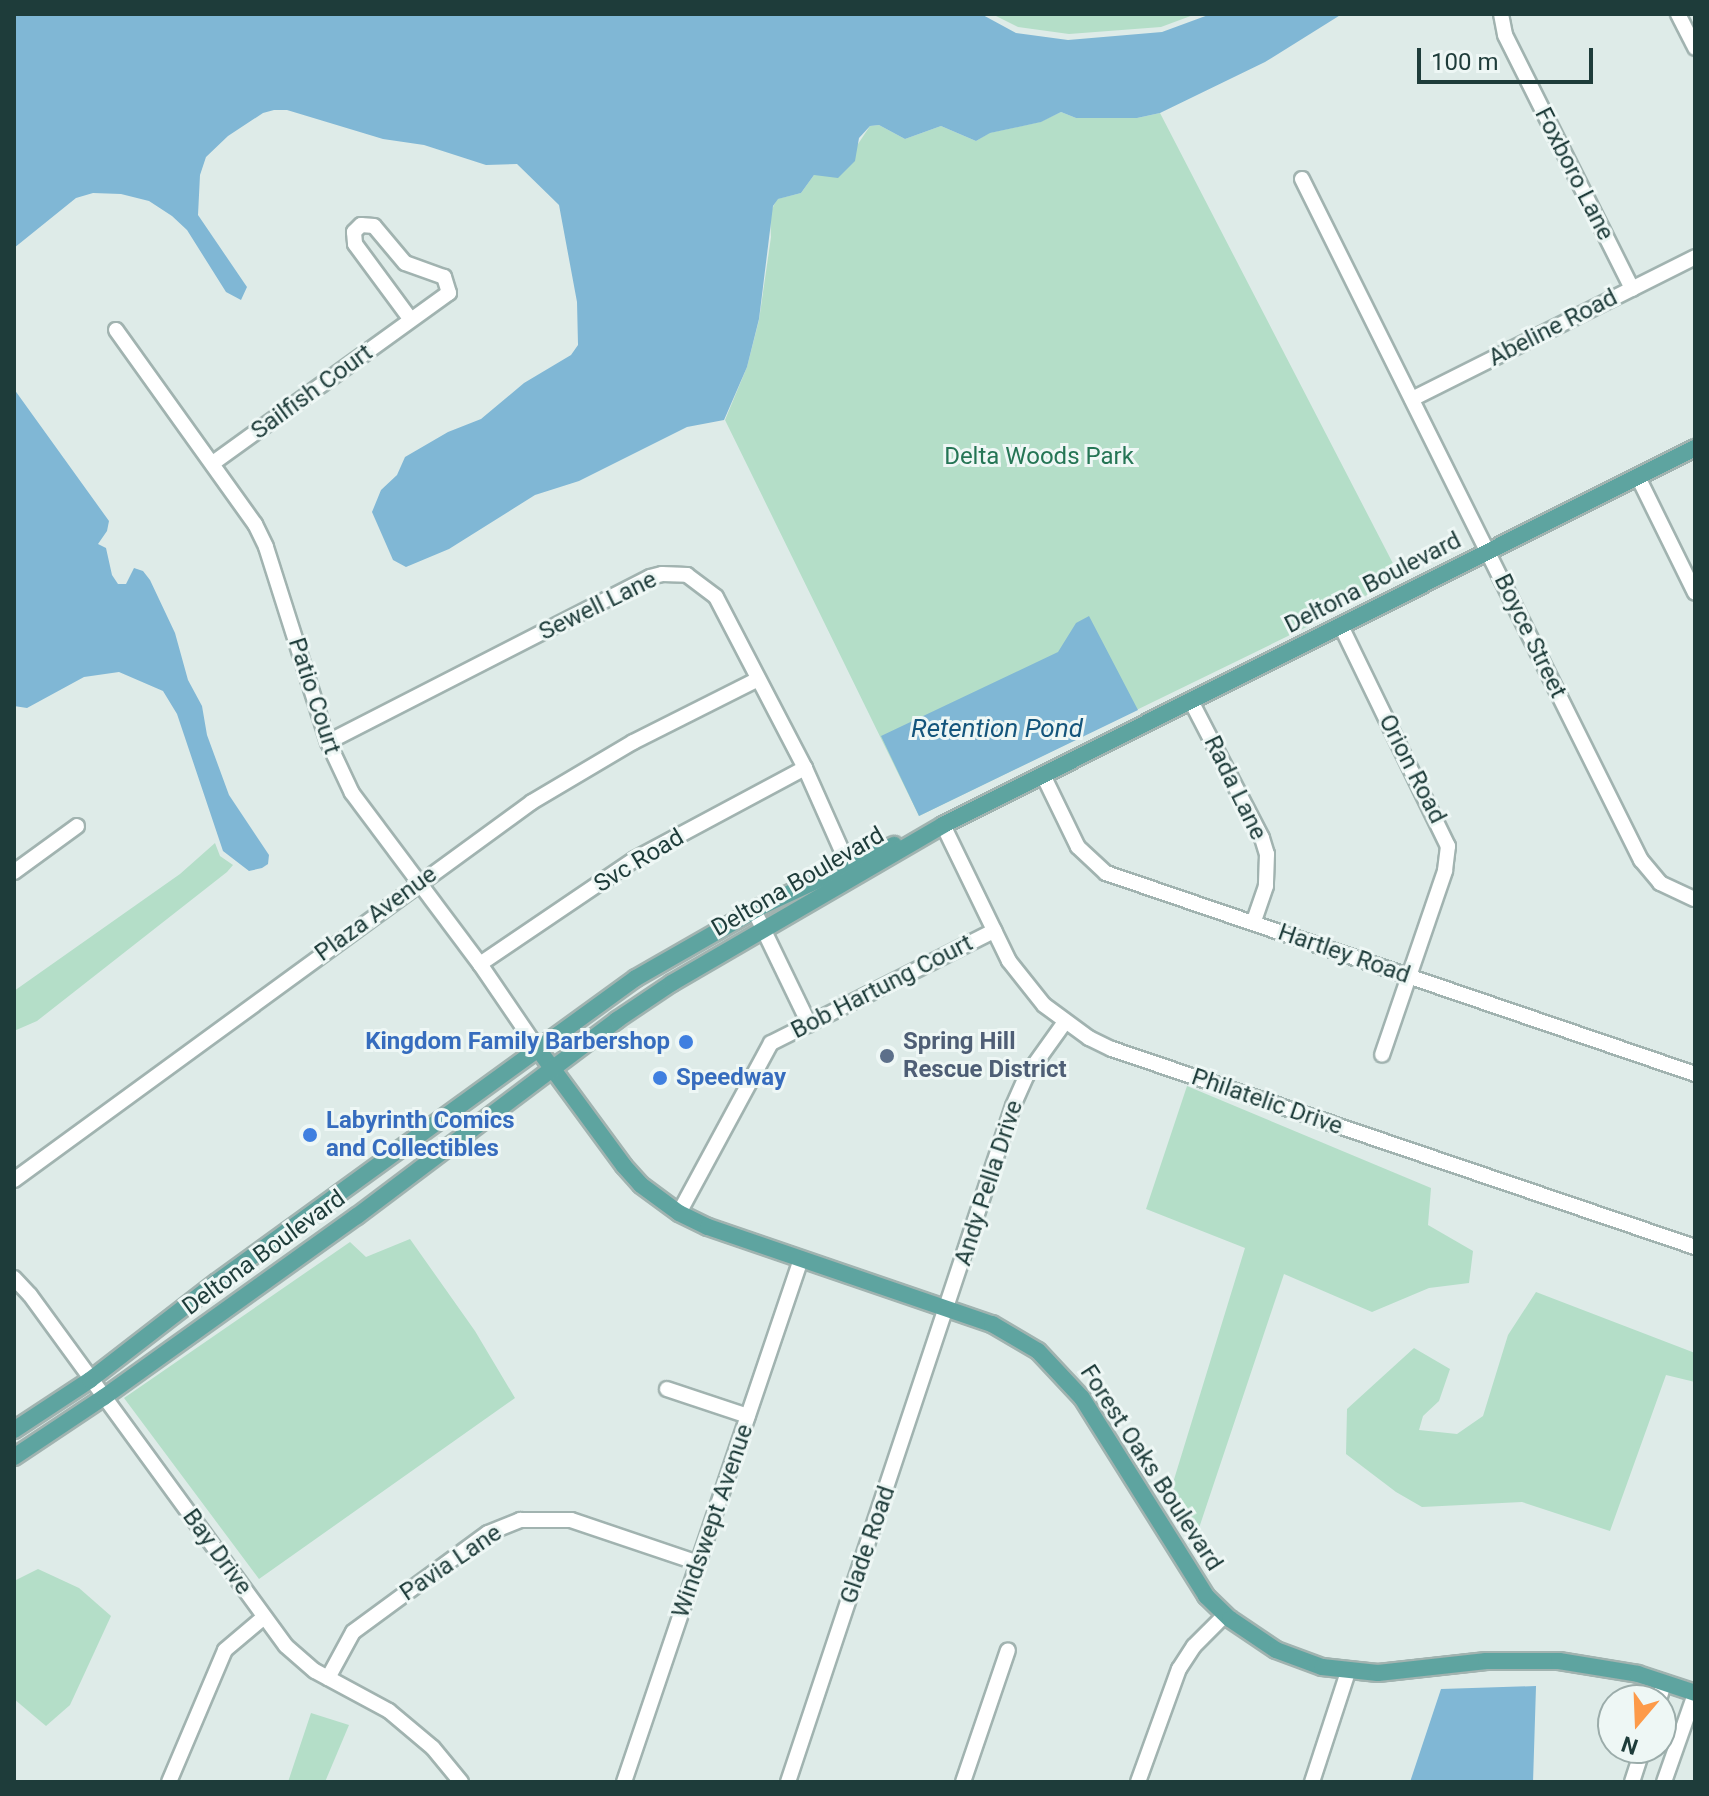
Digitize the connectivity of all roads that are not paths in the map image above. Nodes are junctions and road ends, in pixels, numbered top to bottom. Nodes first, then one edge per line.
1 (1501, 14) edge
2 (1678, 14) edge
3 (1695, 48) edge
4 (1302, 179) dead end
5 (1695, 257) edge
6 (1632, 289) junction
7 (411, 320) junction
8 (116, 330) dead end
9 (1412, 399) junction
10 (1695, 448) edge
11 (213, 463) junction
12 (1638, 477) junction
13 (1489, 552) junction
14 (1695, 593) edge
15 (1341, 626) junction
16 (758, 679) junction
17 (1191, 701) junction
18 (328, 742) junction
19 (805, 768) junction
20 (1043, 775) junction
21 (943, 825) junction
22 (77, 826) dead end
23 (851, 871) junction
24 (14, 872) edge
25 (417, 883) junction
26 (1695, 899) edge
27 (754, 910) junction
28 (1253, 923) junction
29 (766, 930) junction
30 (994, 931) junction
31 (480, 964) junction
32 (1409, 976) junction
33 (1065, 1022) junction
34 (809, 1024) junction
35 (538, 1049) junction
36 (1382, 1055) dead end
37 (553, 1068) junction
38 (1695, 1074) edge
39 (14, 1180) edge
40 (336, 1196) junction
41 (679, 1213) junction
42 (352, 1219) junction
43 (1695, 1247) edge
44 (801, 1259) junction
45 (14, 1278) edge
46 (948, 1309) junction
47 (90, 1380) junction
48 (667, 1389) dead end
49 (104, 1397) junction
50 (748, 1416) junction
51 (14, 1430) edge
52 (14, 1457) edge
53 (698, 1563) junction
54 (1225, 1615) junction
55 (264, 1617) junction
56 (1008, 1650) dead end
57 (1348, 1672) junction
58 (328, 1678) junction
59 (1664, 1683) joint
60 (1695, 1694) edge
61 (169, 1782) edge
62 (461, 1782) edge
63 (624, 1782) edge
64 (788, 1782) edge
65 (963, 1782) edge
66 (1138, 1782) edge
67 (1312, 1782) edge
68 (1664, 1782) edge

1 - 6 street, Foxboro Lane
2 - 3 street
4 - 9 street, Boyce Street
5 - 6 street, Abeline Road
6 - 9 street, Abeline Road
7 - 7 street, Sailfish Court
7 - 11 street, Sailfish Court
8 - 11 street, Patio Court
9 - 13 street, Boyce Street
10 - 12 main road, Deltona Boulevard
11 - 18 street, Patio Court
12 - 13 main road, Deltona Boulevard
12 - 14 street
13 - 15 main road, Deltona Boulevard
13 - 26 street, Boyce Street
15 - 17 main road, Deltona Boulevard
15 - 32 street, Orion Road
16 - 18 street, Sewell Lane
16 - 19 street, Sewell Lane
16 - 25 street, Plaza Avenue
17 - 20 main road, Deltona Boulevard
17 - 28 street, Rada Lane
18 - 25 street, Patio Court
19 - 23 street, Sewell Lane
19 - 31 street, Svc Road
20 - 21 main road, Deltona Boulevard
20 - 28 street, Hartley Road
21 - 23 main road, Deltona Boulevard
21 - 30 street, Philatelic Drive
22 - 24 street
23 - 27 main road, Deltona Boulevard
23 - 29 main road, Deltona Boulevard
25 - 31 street, Patio Court
25 - 39 street, Plaza Avenue
27 - 29 street
27 - 35 main road, Deltona Boulevard
28 - 32 street, Hartley Road
29 - 34 street
29 - 37 main road, Deltona Boulevard
30 - 33 street, Philatelic Drive
30 - 34 street, Bob Hartung Court
31 - 35 street, Patio Court
32 - 36 street, Orion Road
32 - 38 street, Hartley Road
33 - 43 street, Philatelic Drive
33 - 46 street, Andy Pella Drive
34 - 41 street, Bob Hartung Court
35 - 37 main road, Forest Oaks Boulevard
35 - 40 main road, Deltona Boulevard
37 - 41 main road, Forest Oaks Boulevard
37 - 42 main road, Deltona Boulevard
40 - 42 main road
40 - 47 main road, Deltona Boulevard
41 - 44 main road, Forest Oaks Boulevard
42 - 49 main road, Deltona Boulevard
44 - 46 main road, Forest Oaks Boulevard
44 - 50 street, Windswept Avenue
45 - 47 street, Bay Drive
46 - 54 main road, Forest Oaks Boulevard
46 - 64 street, Glade Road
47 - 49 street, Bay Drive
47 - 51 main road, Deltona Boulevard
48 - 50 street
49 - 52 main road, Deltona Boulevard
49 - 55 street, Bay Drive
50 - 53 street, Windswept Avenue
53 - 58 street, Pavia Lane
53 - 63 street, Windswept Avenue
54 - 57 main road, Forest Oaks Boulevard
54 - 66 street
55 - 58 street, Bay Drive
55 - 61 street
56 - 65 street
57 - 59 main road, Forest Oaks Boulevard
57 - 67 street
58 - 62 street, Bay Drive
59 - 60 main road, Forest Oaks Boulevard
60 - 68 street, Forest Oaks Boulevard

